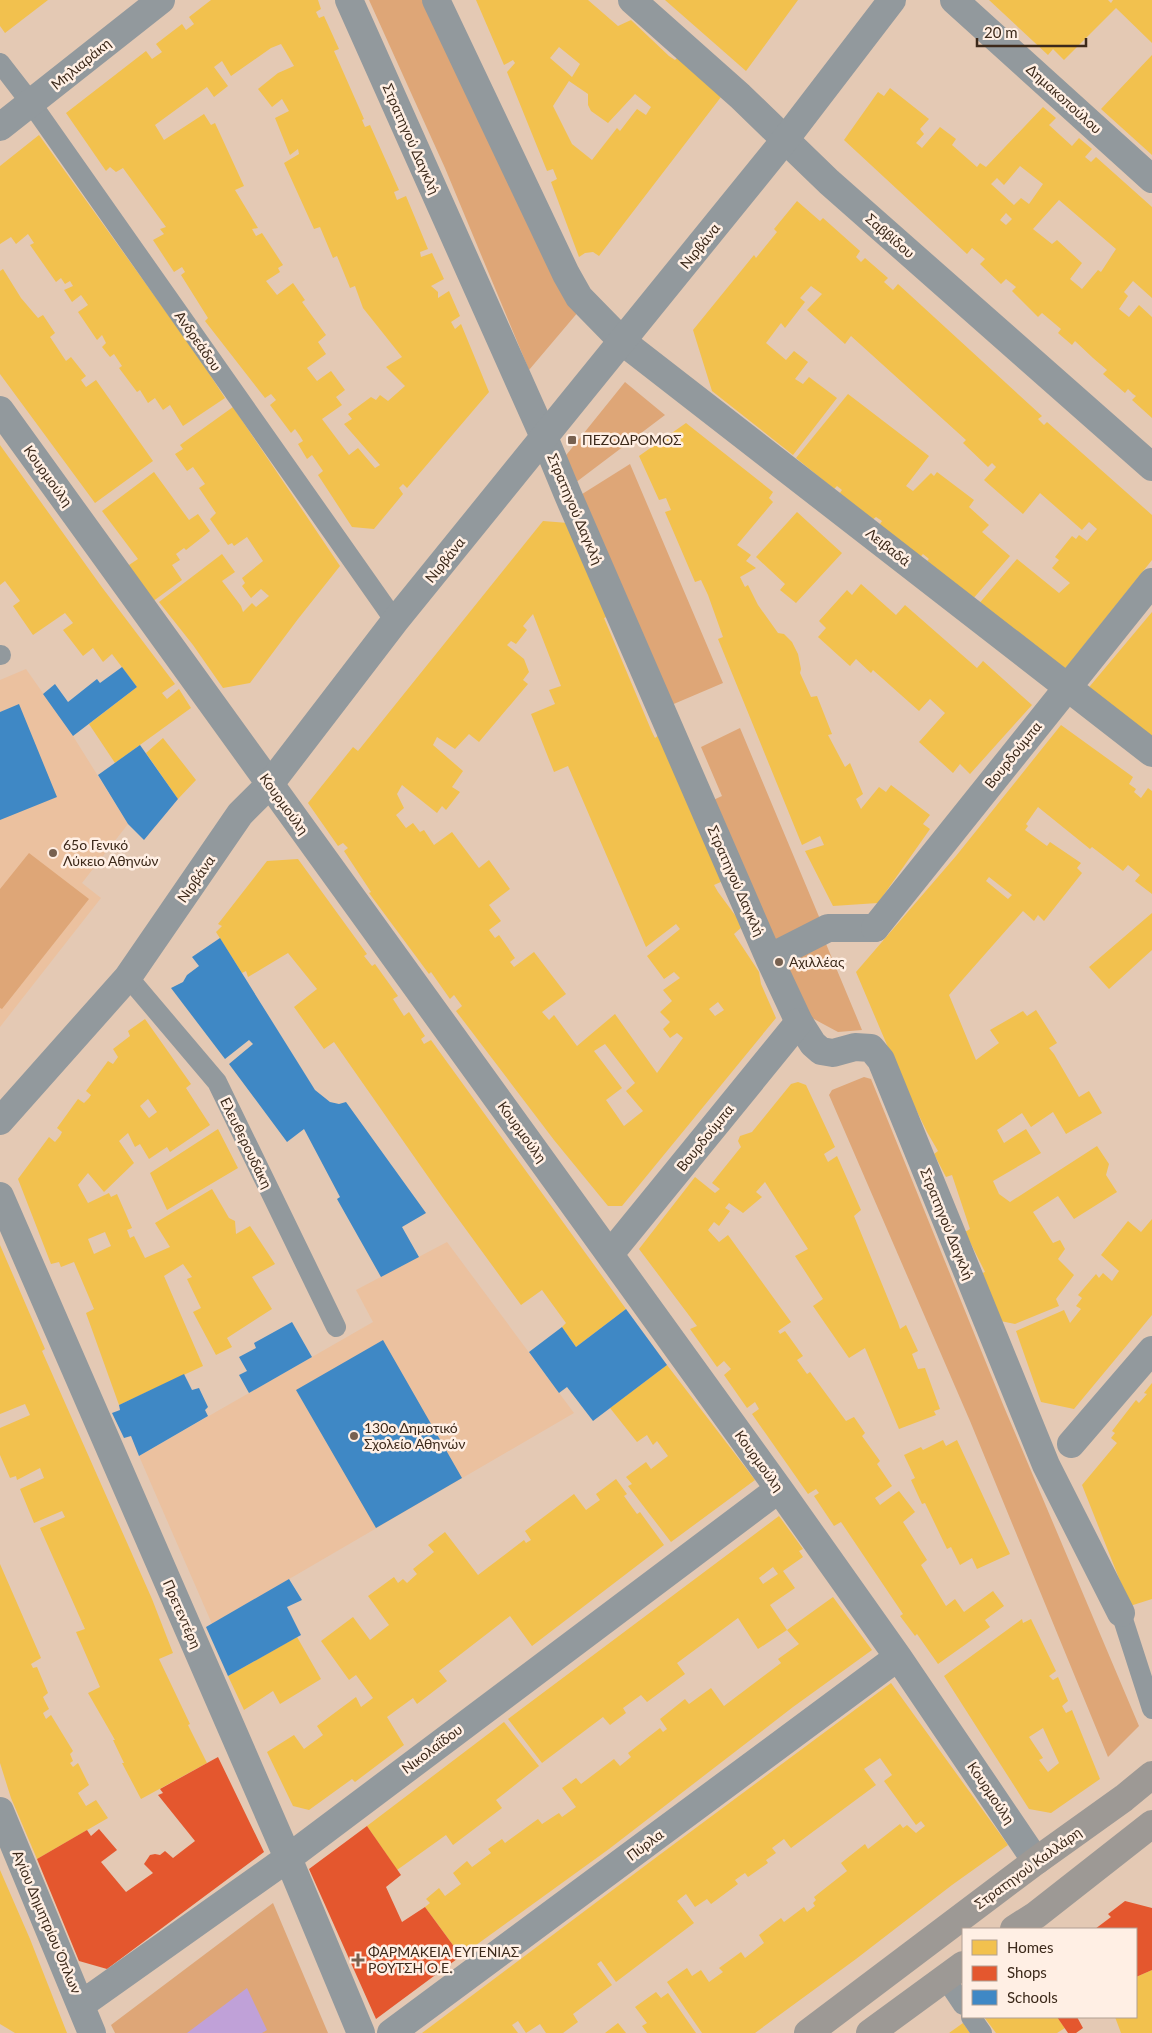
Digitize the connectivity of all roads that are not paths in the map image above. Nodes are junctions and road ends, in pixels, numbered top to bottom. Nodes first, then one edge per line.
1 (161, 0) edge
2 (349, 0) edge
3 (436, 0) edge
4 (632, 0) edge
5 (892, 0) edge
6 (954, 0) edge
7 (0, 63) edge
8 (31, 103) junction
9 (0, 127) edge
10 (784, 141) junction
11 (1152, 179) edge
12 (623, 342) junction
13 (0, 410) edge
14 (544, 437) junction
15 (1152, 467) edge
16 (1152, 582) edge
17 (395, 621) junction
18 (1068, 688) junction
19 (1152, 753) edge
20 (270, 784) junction
21 (769, 958) junction
22 (128, 977) junction
23 (799, 1022) junction
24 (0, 1121) edge
25 (0, 1196) edge
26 (610, 1254) junction
27 (336, 1327) dead end
28 (1152, 1350) edge
29 (1071, 1444) dead end
30 (779, 1489) junction
31 (1121, 1613) joint
32 (898, 1657) junction
33 (1152, 1709) edge
34 (1152, 1775) edge
35 (0, 1811) edge
36 (1152, 1824) edge
37 (288, 1858) junction
38 (1036, 1860) junction
39 (1016, 1928) edge
40 (954, 1972) edge
41 (962, 2001) edge
42 (82, 2004) junction
43 (972, 2018) edge
44 (92, 2033) edge
45 (361, 2033) edge
46 (391, 2033) edge
47 (808, 2033) edge
48 (870, 2033) edge
49 (982, 2033) edge

1 - 8 street, Μηλιαράκη
2 - 14 street, Στρατηγού Δαγκλή
3 - 12 street
4 - 10 street, Σαββίδου
5 - 10 street, Νιρβάνα
6 - 11 street, Δημακοπούλου
7 - 8 lane, Ανδρεάδου
8 - 9 street, Μηλιαράκη
8 - 17 lane, Ανδρεάδου
10 - 12 street, Νιρβάνα
10 - 15 street, Σαββίδου
12 - 14 street, Νιρβάνα
12 - 18 street, Λειβαδά
13 - 20 street, Κουρμούλη
14 - 17 street, Νιρβάνα
14 - 21 street, Στρατηγού Δαγκλή
16 - 18 street, Βουρδούμπα
17 - 20 street, Νιρβάνα
18 - 19 street, Λειβαδά
18 - 21 street, Βουρδούμπα
20 - 22 street, Νιρβάνα
20 - 26 street, Κουρμούλη
21 - 23 street, Στρατηγού Δαγκλή
22 - 24 street, Νιρβάνα
22 - 27 lane, Ελευθερουδάκη
23 - 26 street, Βουρδούμπα
23 - 31 street, Στρατηγού Δαγκλή
25 - 37 street, Πρετεντέρη
26 - 30 street, Κουρμούλη
28 - 29 street
30 - 32 street, Κουρμούλη
30 - 37 street, Νικολαΐδου
31 - 33 lane, Στρατηγού Δαγκλή
32 - 38 street, Κουρμούλη
32 - 46 street, Πύρλα
34 - 38 main road, Στρατηγού Καλλάρη
35 - 42 street, Αγίου Δημητρίου Όπλων
36 - 39 main road
37 - 42 street, Νικολαΐδου
37 - 45 street, Πρετεντέρη
38 - 47 main road, Στρατηγού Καλλάρη
40 - 41 lane
40 - 48 main road
42 - 44 street, Αγίου Δημητρίου Όπλων
43 - 49 lane

